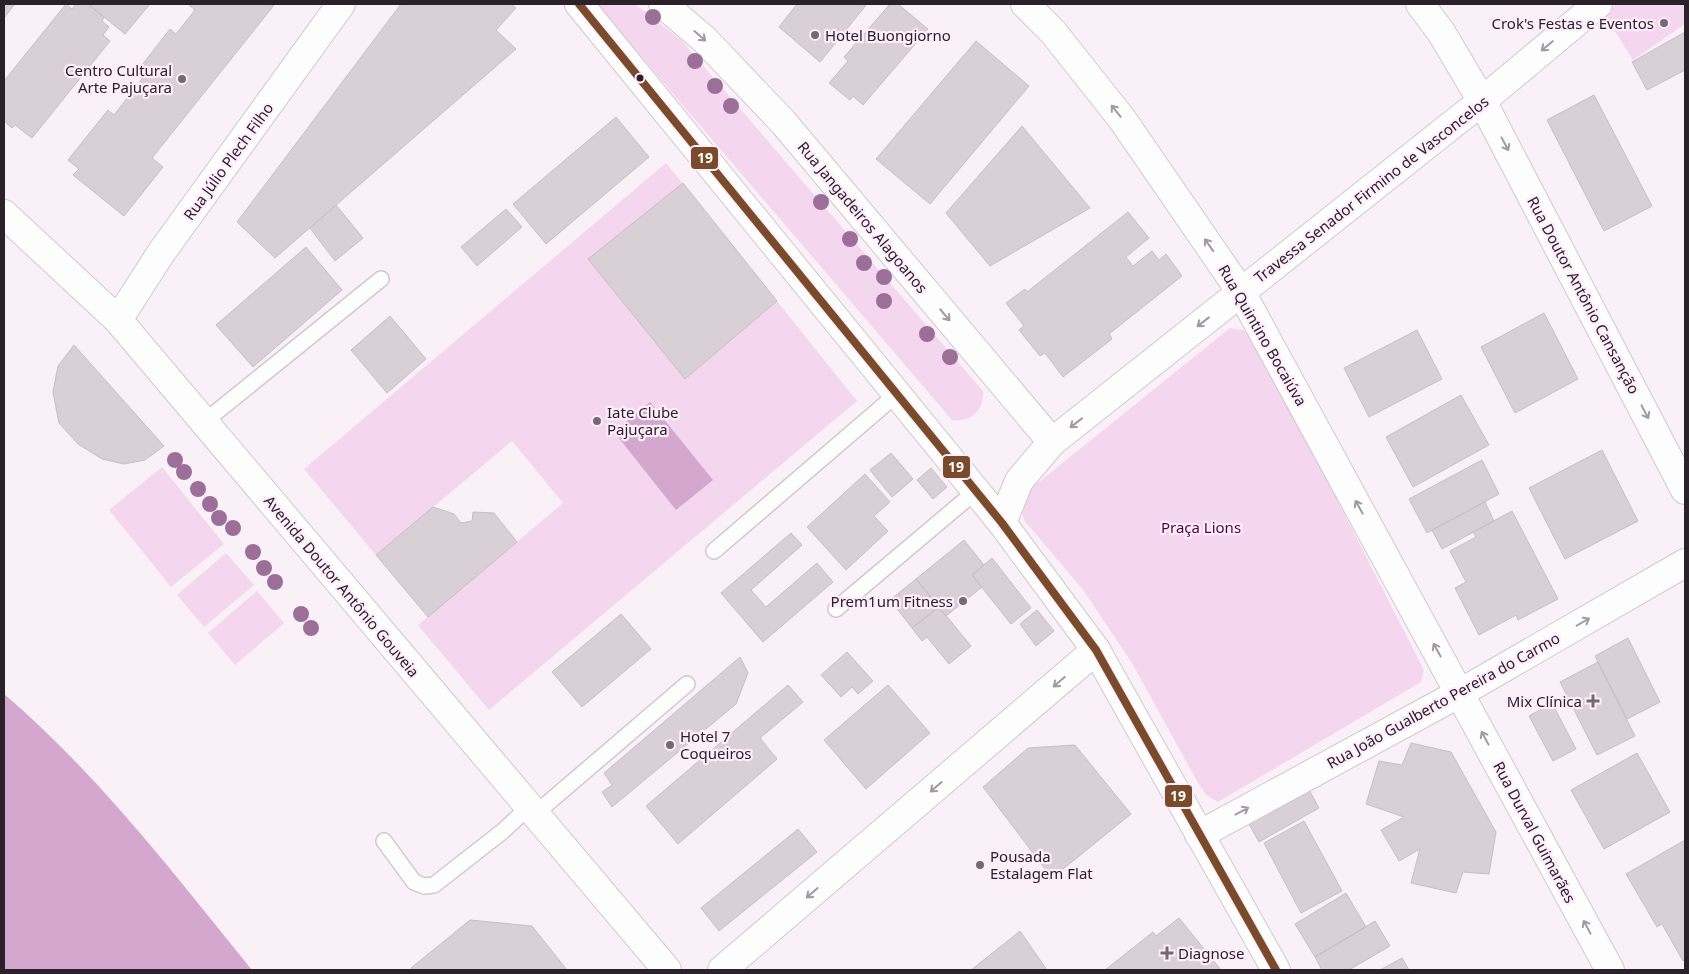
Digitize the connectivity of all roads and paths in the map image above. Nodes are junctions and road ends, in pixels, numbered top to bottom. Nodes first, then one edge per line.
1 (341, 4) edge
2 (579, 4) edge
3 (663, 4) edge
4 (1025, 4) edge
5 (1420, 4) edge
6 (1598, 4) edge
7 (1482, 101) junction
8 (4, 214) edge
9 (381, 279) dead end
10 (1241, 292) junction
11 (118, 320) junction
12 (897, 394) junction
13 (204, 422) junction
14 (1052, 442) junction
15 (1685, 490) edge
16 (976, 491) junction
17 (1002, 523) junction
18 (714, 552) dead end
19 (1685, 563) edge
20 (836, 609) dead end
21 (1096, 650) junction
22 (687, 684) dead end
23 (1460, 693) junction
24 (532, 811) junction
25 (1199, 834) junction
26 (384, 841) dead end
27 (666, 970) edge
28 (722, 970) edge
29 (1276, 970) edge
30 (1610, 970) edge

1 - 11 street, Rua Júlio Plech Filho
2 - 12 street
3 -> 14 street, Rua Jangadeiros Alagoanos
10 -> 4 street, Rua Quintino Bocaiúva
5 - 7 street, Rua Doutor Antônio Cansanção
6 -> 7 street, Travessa Senador Firmino de Vasconcelos
7 - 10 street, Travessa Senador Firmino de Vasconcelos
7 -> 15 street, Rua Doutor Antônio Cansanção
8 - 11 street, Avenida Doutor Antônio Gouveia
9 - 13 lane
10 -> 14 street, Travessa Senador Firmino de Vasconcelos
23 -> 10 street, Rua Quintino Bocaiúva
11 - 13 street, Avenida Doutor Antônio Gouveia
12 - 16 street
12 - 18 lane
13 - 24 street, Avenida Doutor Antônio Gouveia
14 - 17 street, Travessa Senador Firmino de Vasconcelos
16 - 17 street
16 - 20 lane
17 - 21 street
23 -> 19 street, Rua João Gualberto Pereira do Carmo
21 - 25 street
21 -> 28 street
22 - 24 lane
25 -> 23 street, Rua João Gualberto Pereira do Carmo
30 -> 23 street, Rua Durval Guimarães
24 - 26 lane
24 - 27 street, Avenida Doutor Antônio Gouveia
25 - 29 street

